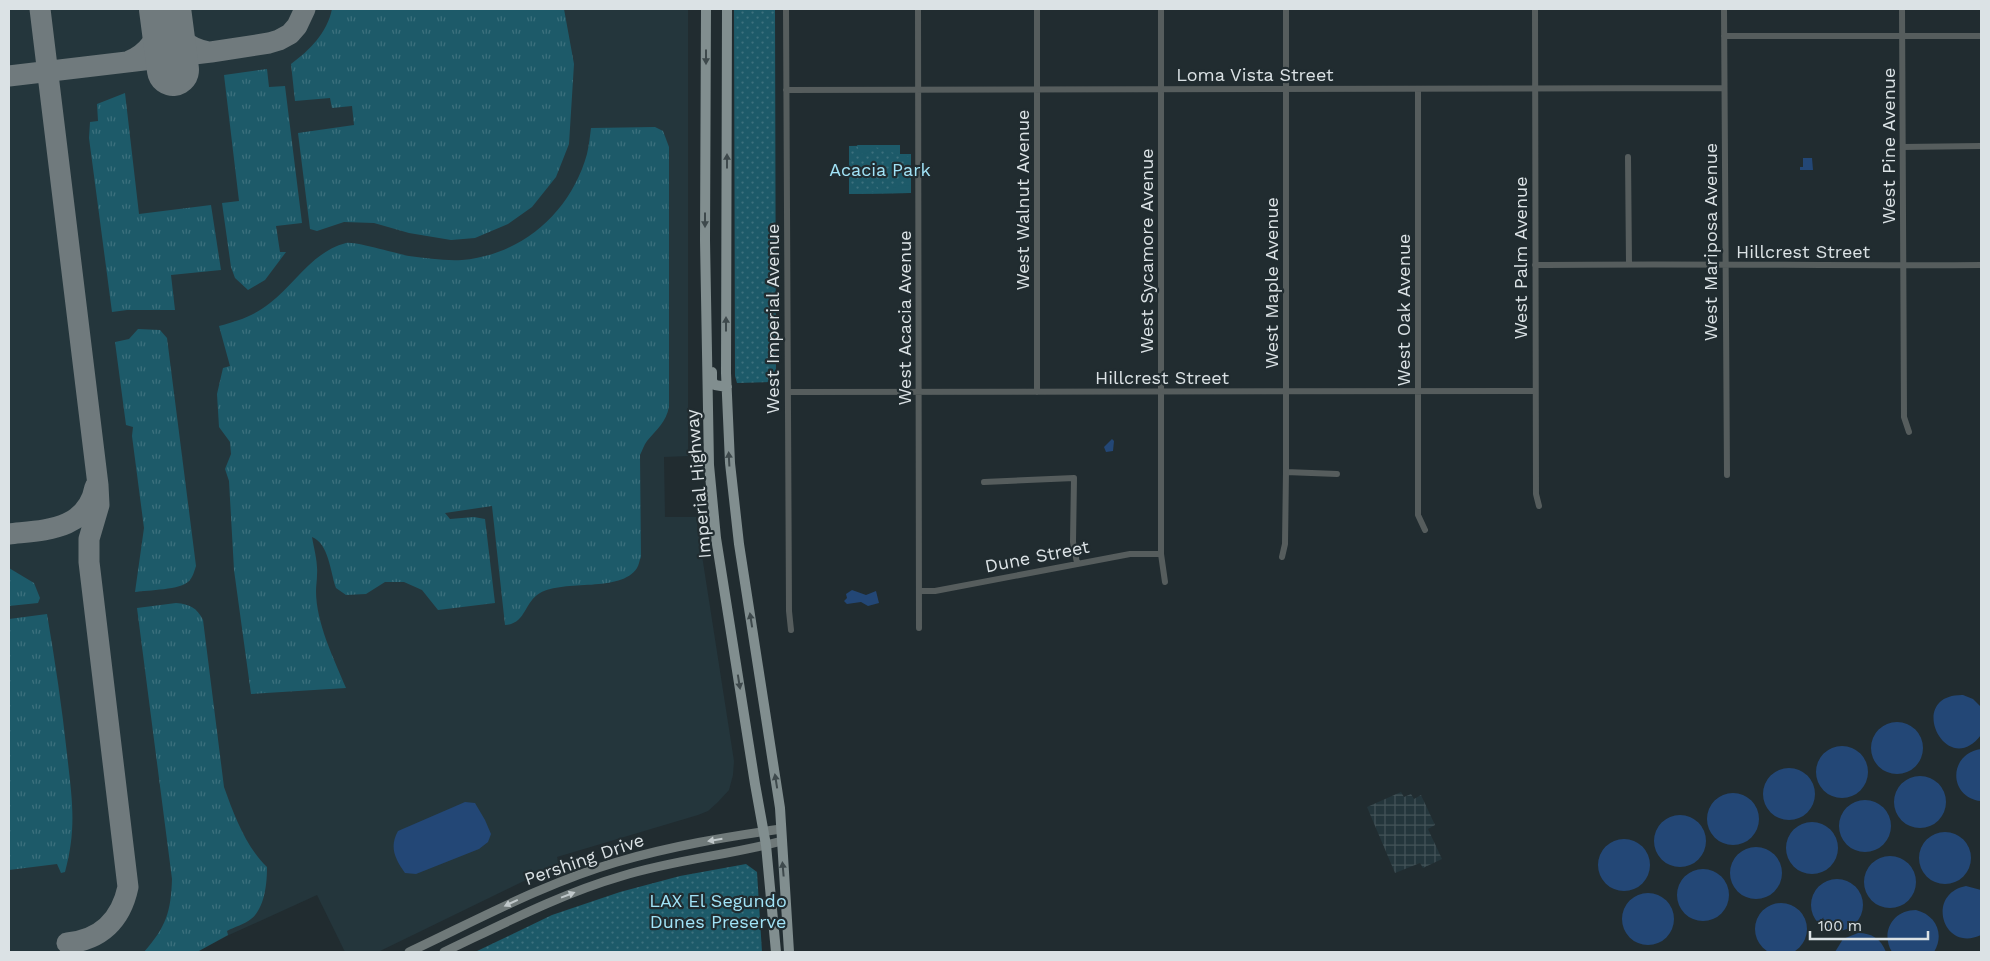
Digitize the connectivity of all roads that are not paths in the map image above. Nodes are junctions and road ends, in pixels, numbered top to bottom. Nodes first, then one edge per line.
1 (706, 9) edge
2 (726, 9) edge
3 (786, 9) edge
4 (918, 9) edge
5 (1037, 9) edge
6 (1160, 9) edge
7 (1286, 9) edge
8 (1535, 9) edge
9 (1724, 9) edge
10 (1902, 9) edge
11 (1724, 36) junction
12 (1902, 36) junction
13 (1981, 36) edge
14 (1724, 88) junction
15 (1161, 89) junction
16 (1286, 89) junction
17 (1418, 89) junction
18 (1535, 89) junction
19 (786, 90) junction
20 (918, 90) junction
21 (1037, 90) junction
22 (1981, 146) edge
23 (1903, 147) junction
24 (1628, 157) dead end
25 (1629, 264) junction
26 (1535, 265) junction
27 (1981, 265) edge
28 (1724, 266) junction
29 (1903, 266) junction
30 (706, 338) junction
31 (727, 387) junction
32 (1535, 391) junction
33 (788, 392) junction
34 (919, 392) junction
35 (1037, 392) junction
36 (1161, 392) junction
37 (1286, 392) junction
38 (1418, 392) junction
39 (1909, 432) dead end
40 (1286, 472) junction
41 (1337, 474) dead end
42 (1727, 475) dead end
43 (984, 482) dead end
44 (1539, 506) dead end
45 (1425, 530) dead end
46 (1161, 554) junction
47 (1282, 557) dead end
48 (1077, 563) junction
49 (1165, 582) dead end
50 (920, 591) junction
51 (920, 628) dead end
52 (791, 630) dead end
53 (781, 829) junction
54 (764, 832) junction
55 (782, 841) junction
56 (766, 845) junction
57 (409, 952) edge
58 (444, 952) edge
59 (776, 952) edge
60 (789, 952) edge

1 -> 30 main road, Imperial Highway
31 -> 2 main road, Imperial Highway
3 - 19 street, West Imperial Avenue
4 - 20 street, West Acacia Avenue
5 - 21 street, West Walnut Avenue
6 - 15 street, West Sycamore Avenue
7 - 16 street, West Maple Avenue
8 - 18 street, West Palm Avenue
9 - 11 street, West Mariposa Avenue
10 - 12 street, West Pine Avenue
11 - 12 street
11 - 14 street, West Mariposa Avenue
12 - 13 street
12 - 23 street, West Pine Avenue
14 - 18 street, Loma Vista Street
14 - 28 street, West Mariposa Avenue
15 - 16 street, Loma Vista Street
15 - 21 street, Loma Vista Street
15 - 36 street, West Sycamore Avenue
16 - 17 street, Loma Vista Street
16 - 37 street, West Maple Avenue
17 - 18 street, Loma Vista Street
17 - 38 street, West Oak Avenue
18 - 26 street, West Palm Avenue
19 - 20 street, Loma Vista Street
19 - 33 street, West Imperial Avenue
20 - 21 street, Loma Vista Street
20 - 34 street, West Acacia Avenue
21 - 35 street, West Walnut Avenue
22 - 23 street
23 - 29 street, West Pine Avenue
24 - 25 street
25 - 26 street, Hillcrest Street
25 - 28 street, Hillcrest Street
26 - 32 street, West Palm Avenue
27 - 29 street, Hillcrest Street
28 - 29 street, Hillcrest Street
28 - 42 street, West Mariposa Avenue
29 - 39 street, West Pine Avenue
30 - 31 main road
30 -> 54 main road, Imperial Highway
53 -> 31 main road, Imperial Highway
32 - 38 street, Hillcrest Street
32 - 44 street, West Palm Avenue
33 - 34 street, Hillcrest Street
33 - 52 street, West Imperial Avenue
34 - 35 street, Hillcrest Street
34 - 50 street, West Acacia Avenue
35 - 36 street, Hillcrest Street
36 - 37 street, Hillcrest Street
36 - 46 street, West Sycamore Avenue
37 - 38 street, Hillcrest Street
37 - 40 street, West Maple Avenue
38 - 45 street, West Oak Avenue
40 - 41 street
40 - 47 street, West Maple Avenue
43 - 48 street
46 - 48 street, Dune Street
46 - 49 street, West Sycamore Avenue
48 - 50 street, Dune Street
50 - 51 street, West Acacia Avenue
53 - 54 main road, Pershing Drive
53 - 55 main road, Imperial Highway
54 - 56 main road, Imperial Highway
54 -> 57 main road, Pershing Drive
55 - 56 main road, Pershing Drive
60 -> 55 main road, Imperial Highway
58 -> 56 main road, Pershing Drive
56 - 59 main road, Imperial Highway

